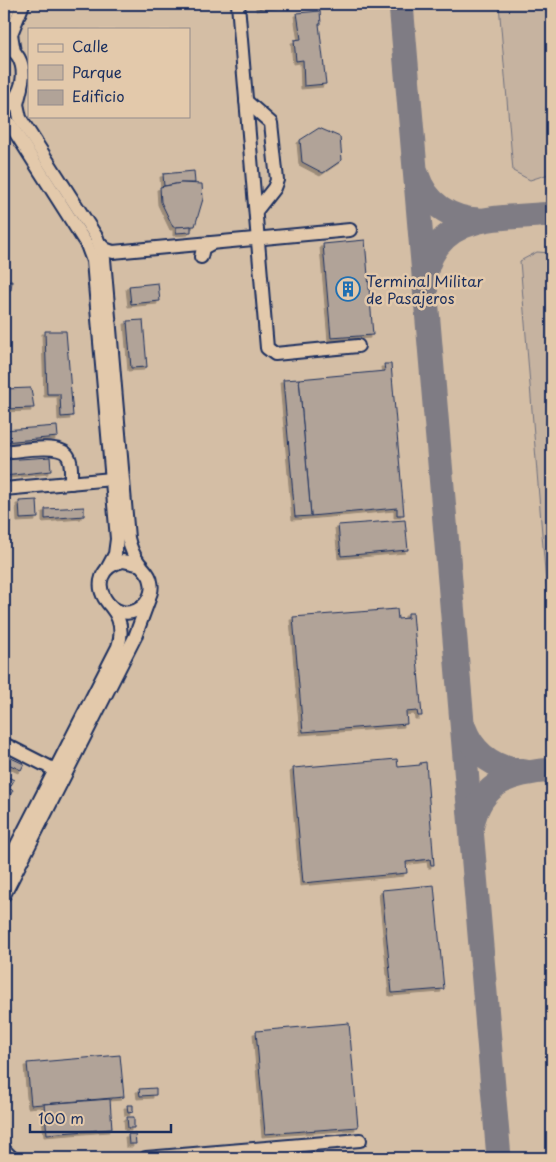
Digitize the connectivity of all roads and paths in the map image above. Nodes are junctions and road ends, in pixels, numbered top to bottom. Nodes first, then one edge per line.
1 (10, 4) edge
2 (23, 4) edge
3 (238, 5) edge
4 (4, 19) edge
5 (9, 48) edge
6 (21, 88) junction
7 (4, 109) edge
8 (253, 116) junction
9 (4, 119) edge
10 (260, 195) junction
11 (350, 230) dead end
12 (258, 239) junction
13 (99, 243) junction
14 (113, 252) junction
15 (105, 266) junction
16 (100, 279) junction
17 (358, 346) dead end
18 (4, 452) edge
19 (112, 479) junction
20 (71, 482) junction
21 (4, 488) edge
22 (140, 565) junction
23 (107, 570) junction
24 (150, 594) junction
25 (111, 607) junction
26 (4, 744) edge
27 (55, 770) junction
28 (4, 870) edge
29 (4, 895) edge
30 (360, 1140) dead end
31 (148, 1158) edge

1 - 4 street
2 - 5 street
3 - 8 street
5 - 6 street
6 - 7 street
6 - 13 street
8 - 10 street
8 - 10 street
9 - 16 street
10 - 12 street
11 - 12 street
12 - 14 street
12 - 17 street
13 - 14 street
13 - 15 street
14 - 15 street
15 - 16 street
16 - 19 street
16 - 22 street
18 - 20 street
19 - 20 street
19 - 23 street
20 - 21 street
22 - 23 street
22 - 24 street
23 - 25 street
24 - 25 street
24 - 29 street
25 - 27 street
26 - 27 street
27 - 28 street
30 - 31 street

